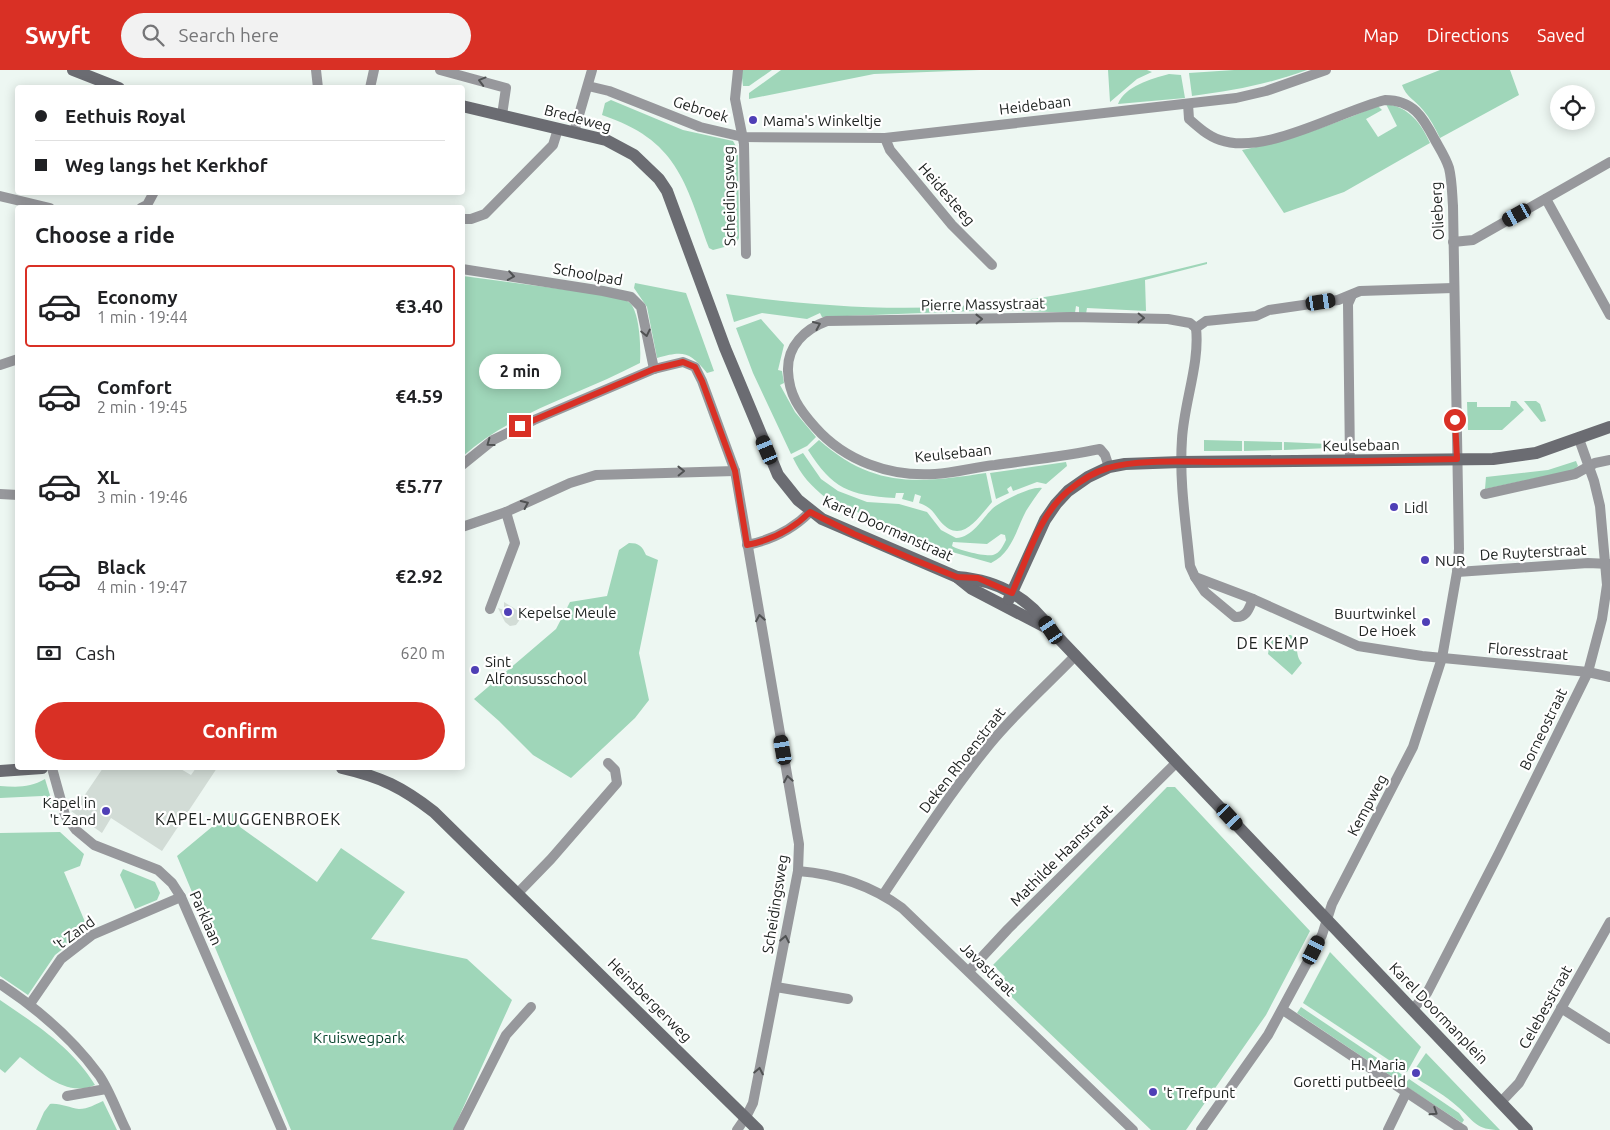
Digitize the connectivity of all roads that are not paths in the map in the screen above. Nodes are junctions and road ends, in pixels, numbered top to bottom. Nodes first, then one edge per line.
1 (73, 70) edge
2 (316, 70) edge
3 (374, 70) edge
4 (440, 70) edge
5 (592, 70) edge
6 (738, 70) edge
7 (1326, 70) edge
8 (111, 85) edge
9 (318, 85) edge
10 (371, 85) edge
11 (588, 86) junction
12 (1188, 104) junction
13 (465, 107) edge
14 (502, 115) junction
15 (558, 129) junction
16 (574, 132) junction
17 (743, 137) junction
18 (885, 138) junction
19 (1610, 162) edge
20 (0, 196) edge
21 (1546, 199) junction
22 (38, 205) edge
23 (465, 219) edge
24 (1453, 242) junction
25 (746, 254) dead end
26 (992, 265) dead end
27 (465, 269) edge
28 (1454, 288) junction
29 (704, 294) joint
30 (1352, 295) junction
31 (1610, 315) edge
32 (1196, 328) junction
33 (15, 360) edge
34 (788, 362) joint
35 (0, 365) edge
36 (654, 369) junction
37 (1610, 427) edge
38 (1579, 439) junction
39 (1457, 459) junction
40 (1610, 460) edge
41 (1350, 461) junction
42 (465, 462) edge
43 (1182, 462) junction
44 (1589, 466) junction
45 (1108, 467) junction
46 (735, 471) junction
47 (0, 494) edge
48 (1484, 494) dead end
49 (15, 495) edge
50 (506, 512) junction
51 (810, 512) junction
52 (465, 526) edge
53 (747, 545) junction
54 (1608, 564) edge
55 (1457, 572) junction
56 (957, 577) junction
57 (1195, 577) junction
58 (1012, 593) junction
59 (1253, 599) junction
60 (1006, 605) junction
61 (490, 609) dead end
62 (1051, 630) junction
63 (1076, 655) junction
64 (1442, 658) junction
65 (1588, 672) junction
66 (1610, 677) edge
67 (1177, 762) junction
68 (608, 763) dead end
69 (15, 770) edge
70 (53, 770) edge
71 (349, 770) edge
72 (0, 771) edge
73 (798, 871) junction
74 (517, 894) junction
75 (884, 895) junction
76 (181, 897) junction
77 (1327, 918) junction
78 (1610, 922) edge
79 (969, 971) junction
80 (0, 984) edge
81 (776, 987) junction
82 (848, 999) dead end
83 (30, 1004) junction
84 (531, 1007) dead end
85 (1561, 1008) junction
86 (1283, 1010) junction
87 (1412, 1010) junction
88 (1610, 1039) edge
89 (106, 1089) junction
90 (1406, 1093) junction
91 (67, 1096) dead end
92 (1501, 1102) junction
93 (746, 1117) junction
94 (126, 1130) edge
95 (282, 1130) edge
96 (458, 1130) edge
97 (737, 1130) edge
98 (758, 1130) edge
99 (1133, 1130) edge
100 (1201, 1130) edge
101 (1388, 1130) edge
102 (1463, 1130) edge
103 (1527, 1130) edge

1 - 8 main road
2 - 9 street
3 - 10 street
14 -> 4 street
5 - 11 street
6 - 17 street, Gebroek
7 - 12 street, Heidebaan
11 - 16 street
11 - 17 street, Gebroek
12 - 18 street, Heidebaan
12 - 24 street, Olieberg
13 - 14 main road, Bredeweg
14 - 15 main road, Bredeweg
15 - 16 main road, Bredeweg
15 - 23 street
16 - 29 main road, Bredeweg
17 - 18 street, Heidebaan
17 - 25 street, Scheidingsweg
18 - 26 street, Heidesteeg
19 - 21 street
20 - 22 street
21 - 24 street
21 - 31 street
24 - 28 street, Olieberg
27 -> 36 street, Schoolpad
28 - 30 street
28 - 39 street, Olieberg
29 - 51 main road, Karel Doormanstraat
30 - 32 street
30 - 41 street
34 -> 32 street, Pierre Massystraat
32 - 43 street
33 - 35 street
34 - 45 street, Keulsebaan
36 -> 42 street
36 - 46 street, Scheidingsweg
37 - 38 main road, Keulsebaan
38 - 39 main road, Keulsebaan
38 - 44 street, Borneostraat
39 - 41 main road, Keulsebaan
39 - 55 street, Kempweg
40 - 44 street
41 - 43 main road, Keulsebaan
43 - 45 main road, Keulsebaan
43 - 57 street
44 - 48 street
44 - 54 street, Borneostraat
45 - 58 main road, Keulsebaan
50 -> 46 street
46 - 53 street, Scheidingsweg
47 - 49 street
50 - 52 street
50 - 61 street
51 - 53 street
51 - 56 main road, Karel Doormanstraat
73 -> 53 street, Scheidingsweg
54 - 55 street, De Ruyterstraat
54 - 65 street, Borneostraat
55 - 64 street, Kempweg
56 - 58 main road, Karel Doormanstraat
56 - 60 main road, Karel Doormanstraat
57 - 59 street, Floresstraat
57 - 59 street
58 - 60 main road, Keulsebaan
58 - 62 main road, Karel Doormanstraat
59 - 64 street, Floresstraat
60 - 62 main road, Karel Doormanstraat
62 - 63 main road, Karel Doormanstraat
63 - 67 main road, Karel Doormanstraat
63 - 75 street, Deken Rhoenstraat
64 - 65 street, Floresstraat
64 - 77 street, Kempweg
65 - 66 street, Floresstraat
65 - 87 street, Borneostraat
67 - 77 main road, Karel Doormanstraat
67 - 79 street, Mathilde Haanstraat
68 - 74 street
69 - 72 main road
70 - 76 street, Parklaan
71 - 74 main road, Heinsbergerweg
73 - 75 street, Javastraat
81 -> 73 street, Scheidingsweg
74 - 93 main road, Heinsbergerweg
75 - 79 street, Javastraat
76 - 83 street, 't Zand
76 - 95 street, Parklaan
77 - 86 street, Kempweg
77 - 87 main road, Karel Doormanplein
78 - 85 street, Celebesstraat
79 - 99 street, Javastraat
80 - 83 street
81 - 82 street
93 -> 81 street, Scheidingsweg
83 - 89 street
84 - 96 street
85 - 88 street
85 - 92 street, Celebesstraat
86 - 90 street
86 - 100 street, Kempweg
87 - 92 main road, Karel Doormanplein
89 - 91 street
89 - 94 street
90 - 101 street
90 -> 102 street
92 - 103 main road, Karel Doormanplein
93 - 97 street, Scheidingsweg
93 - 98 main road, Heinsbergerweg

